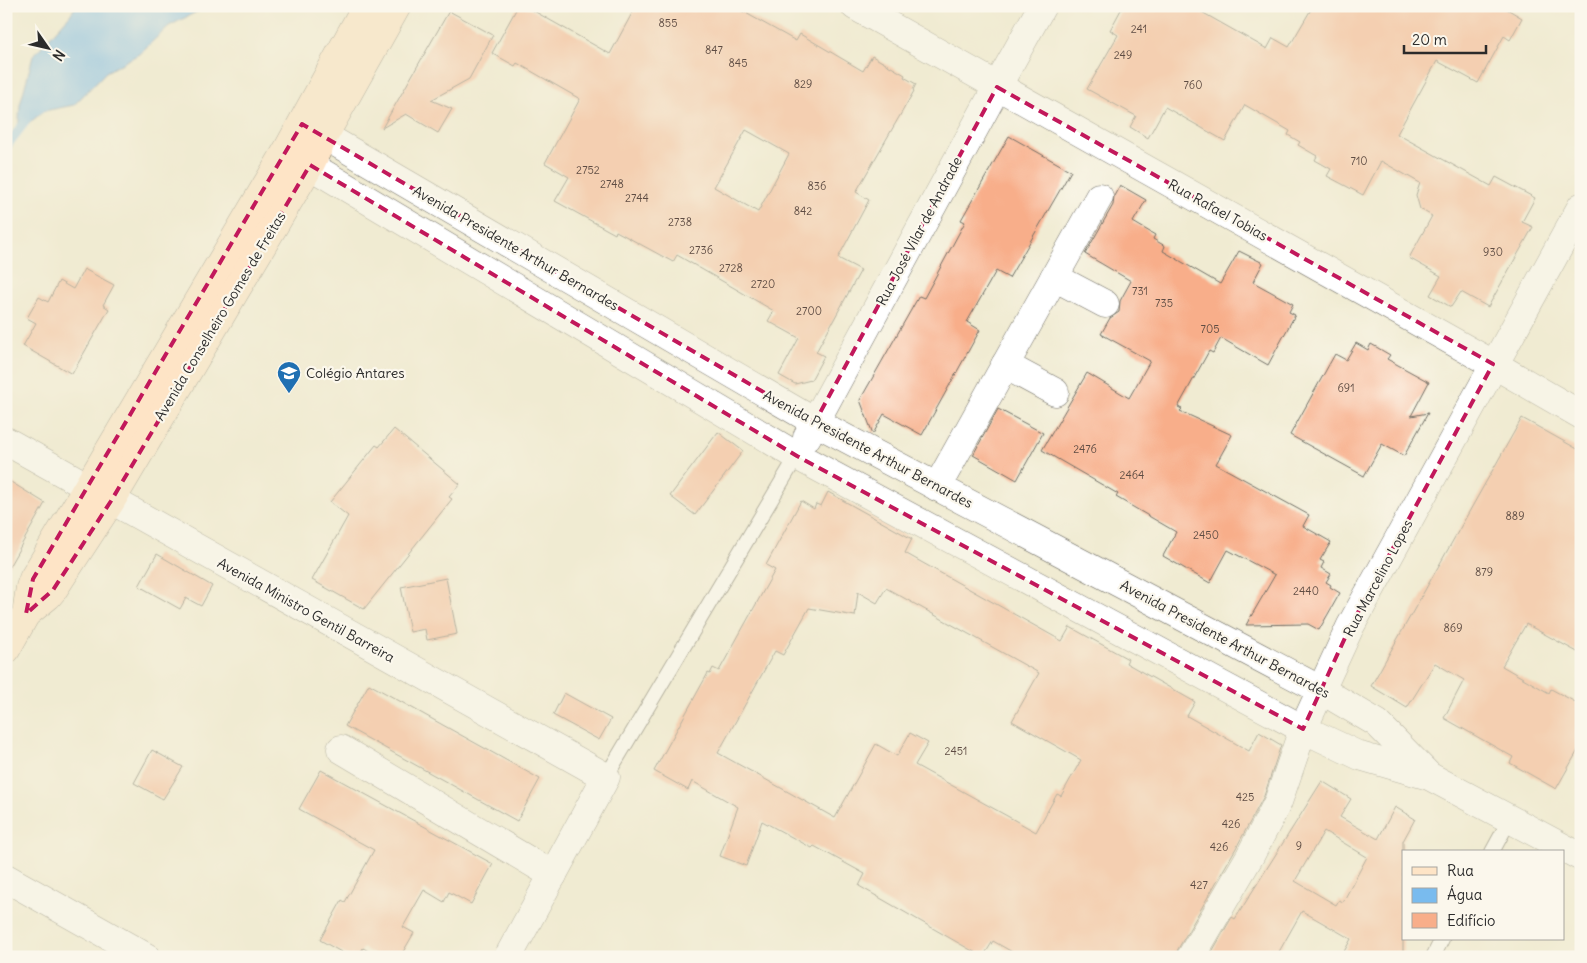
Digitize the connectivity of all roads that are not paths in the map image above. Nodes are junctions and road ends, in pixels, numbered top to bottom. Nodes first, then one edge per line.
1 (366, 6) edge
2 (397, 6) edge
3 (855, 6) edge
4 (1042, 6) edge
5 (997, 87) junction
6 (313, 130) junction
7 (286, 152) junction
8 (310, 164) junction
9 (1099, 197) dead end
10 (1581, 207) edge
11 (1054, 277) junction
12 (1105, 304) dead end
13 (1493, 364) junction
14 (1005, 365) junction
15 (1055, 392) dead end
16 (1581, 415) edge
17 (815, 422) junction
18 (6, 441) edge
19 (798, 456) junction
20 (937, 487) junction
21 (100, 494) junction
22 (6, 650) edge
23 (1321, 690) junction
24 (1303, 729) junction
25 (341, 749) dead end
26 (1429, 776) junction
27 (606, 777) junction
28 (1510, 819) junction
29 (1493, 850) edge
30 (1581, 857) edge
31 (553, 875) junction
32 (6, 878) edge
33 (1442, 940) edge
34 (146, 957) edge
35 (508, 957) edge
36 (1191, 957) edge
37 (1433, 957) edge

1 - 6 street, Avenida Conselheiro Gomes de Freitas
2 - 6 street, Avenida Conselheiro Gomes de Freitas
3 - 5 street, Rua Rafael Tobias
4 - 5 street, Rua José Vilar de Andrade
5 - 13 street, Rua Rafael Tobias
5 - 17 street, Rua José Vilar de Andrade
6 - 7 street, Avenida Conselheiro Gomes de Freitas
6 - 8 street, Avenida Conselheiro Gomes de Freitas
6 - 17 street, Avenida Presidente Arthur Bernardes
7 - 8 street, Avenida Presidente Arthur Bernardes
7 - 21 street, Avenida Conselheiro Gomes de Freitas
8 - 19 street, Avenida Presidente Arthur Bernardes
8 - 21 street, Avenida Conselheiro Gomes de Freitas
9 - 11 street
10 - 13 street, Rua Marcelino Lopes
11 - 12 street
11 - 14 street
13 - 16 street, Rua Rafael Tobias
13 - 23 street, Rua Marcelino Lopes
14 - 15 street
14 - 20 street
17 - 19 street, Rua José Vilar de Andrade
17 - 20 street, Avenida Presidente Arthur Bernardes
18 - 21 street, Avenida Ministro Gentil Barreira
19 - 24 street, Avenida Presidente Arthur Bernardes
19 - 27 lane
20 - 23 street, Avenida Presidente Arthur Bernardes
21 - 22 street, Avenida Conselheiro Gomes de Freitas
21 - 27 street, Avenida Ministro Gentil Barreira
23 - 24 street, Rua Marcelino Lopes
23 - 26 street, Avenida Presidente Arthur Bernardes
24 - 26 street, Avenida Presidente Arthur Bernardes
24 - 36 street, Rua Marcelino Lopes
25 - 31 street
26 - 28 street, Avenida Presidente Arthur Bernardes
27 - 31 street
28 - 29 lane
28 - 30 street, Avenida Presidente Arthur Bernardes
31 - 35 street
32 - 34 street
33 - 37 lane

